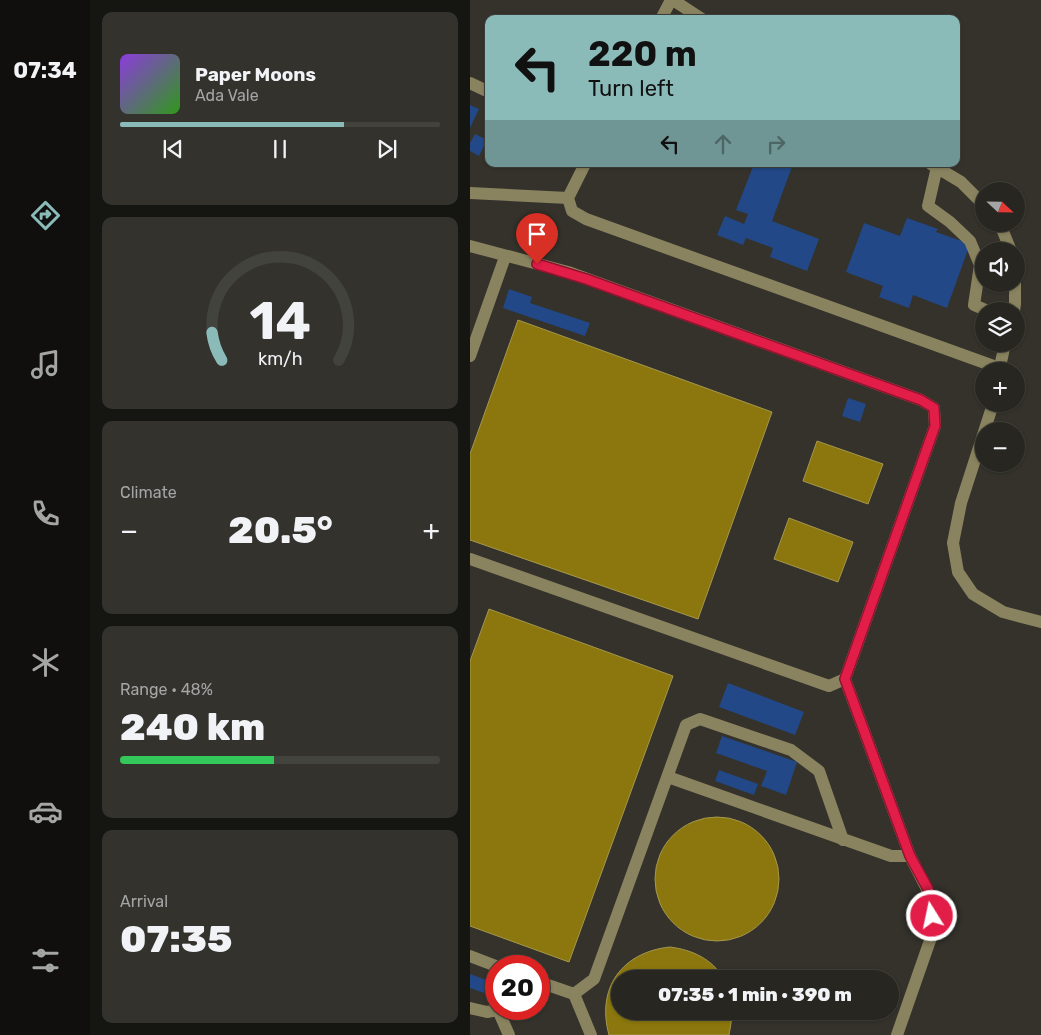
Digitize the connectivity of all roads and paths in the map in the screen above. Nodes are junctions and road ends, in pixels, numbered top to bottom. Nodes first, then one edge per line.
1 (672, 0) edge
2 (663, 15) edge
3 (696, 15) edge
4 (470, 83) edge
5 (485, 90) edge
6 (584, 167) edge
7 (934, 167) edge
8 (936, 167) edge
9 (470, 193) edge
10 (975, 196) edge
11 (568, 198) junction
12 (470, 246) edge
13 (505, 257) junction
14 (975, 305) edge
15 (470, 356) edge
16 (977, 362) edge
17 (989, 412) edge
18 (470, 559) edge
19 (1041, 622) edge
20 (845, 679) junction
21 (668, 777) junction
22 (842, 840) junction
23 (910, 856) junction
24 (470, 956) edge
25 (485, 962) edge
26 (550, 986) edge
27 (574, 994) junction
28 (470, 1008) edge
29 (485, 1012) edge
30 (502, 1020) edge
31 (509, 1035) edge
32 (591, 1035) edge
33 (897, 1035) edge

1 - 2 lane
1 - 3 lane
4 - 5 lane
6 - 11 lane
7 - 14 lane
8 - 10 lane
9 - 11 lane
11 - 16 lane
12 - 13 lane
13 - 15 lane
13 - 20 lane
17 - 19 lane
18 - 20 lane
20 - 23 lane
21 - 22 lane
21 - 22 lane
21 - 27 lane
22 - 23 lane
23 - 33 lane
24 - 25 lane
26 - 27 lane
27 - 32 lane
28 - 29 lane
30 - 31 lane

